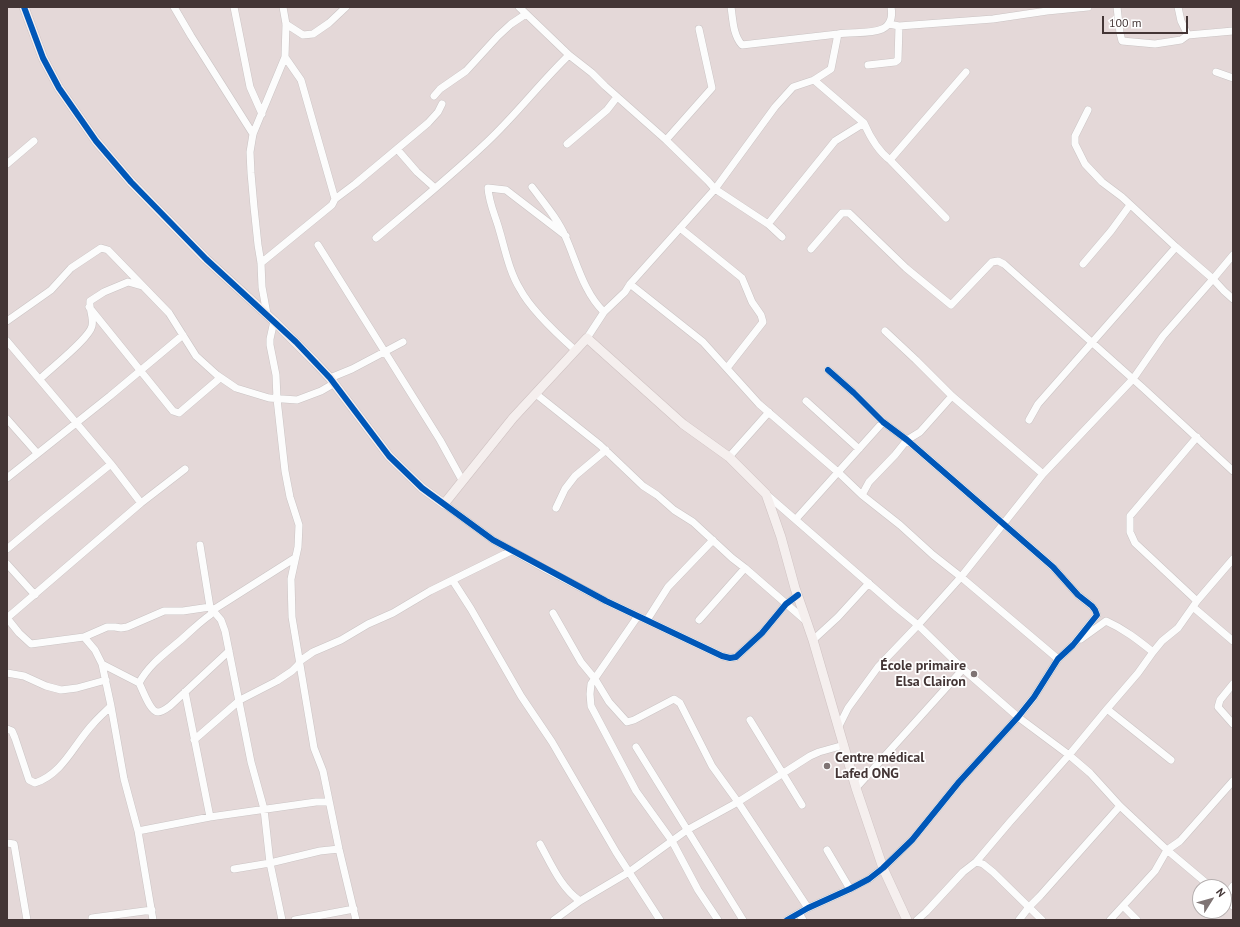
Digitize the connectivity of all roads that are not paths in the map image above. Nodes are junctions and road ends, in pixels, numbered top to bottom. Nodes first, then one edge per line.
1 (24, 7) edge
2 (174, 7) edge
3 (234, 7) edge
4 (283, 7) edge
5 (346, 7) edge
6 (519, 7) edge
7 (731, 7) edge
8 (891, 7) edge
9 (1088, 7) edge
10 (1117, 7) edge
11 (1178, 7) edge
12 (526, 14) junction
13 (286, 24) junction
14 (889, 24) junction
15 (899, 26) junction
16 (699, 29) dead end
17 (1233, 30) edge
18 (838, 34) junction
19 (1188, 35) junction
20 (569, 55) junction
21 (285, 57) junction
22 (868, 66) dead end
23 (966, 72) dead end
24 (1216, 72) dead end
25 (1233, 78) edge
26 (814, 80) junction
27 (434, 96) dead end
28 (617, 97) junction
29 (442, 104) dead end
30 (1088, 110) dead end
31 (262, 114) junction
32 (864, 123) junction
33 (254, 134) junction
34 (666, 140) junction
35 (34, 141) dead end
36 (567, 144) dead end
37 (397, 149) junction
38 (890, 160) junction
39 (7, 164) edge
40 (532, 187) dead end
41 (435, 188) junction
42 (715, 189) junction
43 (335, 199) junction
44 (1130, 205) junction
45 (946, 218) dead end
46 (768, 224) junction
47 (680, 228) junction
48 (566, 236) junction
49 (782, 237) dead end
50 (376, 238) dead end
51 (318, 245) dead end
52 (1176, 247) junction
53 (811, 249) dead end
54 (1233, 255) edge
55 (261, 263) junction
56 (1083, 264) dead end
57 (1213, 279) junction
58 (630, 284) junction
59 (142, 286) junction
60 (1233, 299) edge
61 (89, 307) junction
62 (604, 312) junction
63 (267, 314) junction
64 (7, 321) edge
65 (274, 321) junction
66 (885, 331) dead end
67 (183, 335) junction
68 (587, 338) junction
69 (7, 341) edge
70 (403, 342) dead end
71 (1092, 343) junction
72 (575, 350) junction
73 (384, 352) junction
74 (727, 368) junction
75 (828, 370) dead end
76 (141, 371) junction
77 (220, 378) junction
78 (40, 379) junction
79 (1133, 379) junction
80 (332, 381) junction
81 (536, 394) junction
82 (952, 396) junction
83 (277, 399) junction
84 (806, 401) dead end
85 (769, 412) junction
86 (7, 419) edge
87 (1029, 420) dead end
88 (76, 422) junction
89 (883, 422) junction
90 (1197, 437) junction
91 (907, 440) junction
92 (859, 449) junction
93 (606, 450) junction
94 (37, 453) junction
95 (729, 457) junction
96 (112, 464) junction
97 (185, 469) dead end
98 (1233, 470) edge
99 (839, 473) junction
100 (1043, 474) junction
101 (7, 478) edge
102 (462, 480) junction
103 (766, 494) junction
104 (862, 495) junction
105 (141, 503) junction
106 (444, 504) junction
107 (556, 508) dead end
108 (796, 519) junction
109 (1004, 524) junction
110 (712, 540) junction
111 (200, 545) dead end
112 (7, 549) edge
113 (511, 551) junction
114 (295, 558) junction
115 (1233, 559) edge
116 (7, 564) edge
117 (746, 568) junction
118 (961, 577) junction
119 (453, 580) junction
120 (869, 583) junction
121 (34, 595) junction
122 (798, 595) junction
123 (786, 604) junction
124 (1195, 604) junction
125 (212, 608) junction
126 (553, 613) dead end
127 (638, 616) junction
128 (7, 618) edge
129 (647, 620) junction
130 (699, 620) dead end
131 (807, 622) junction
132 (918, 625) junction
133 (84, 637) junction
134 (813, 640) junction
135 (1233, 641) edge
136 (1073, 645) junction
137 (229, 651) junction
138 (1153, 652) junction
139 (1058, 659) junction
140 (300, 661) junction
141 (102, 664) junction
142 (963, 669) junction
143 (7, 674) edge
144 (595, 679) junction
145 (106, 680) junction
146 (139, 683) junction
147 (1233, 684) edge
148 (185, 692) junction
149 (240, 700) junction
150 (111, 706) junction
151 (1107, 709) junction
152 (1018, 717) junction
153 (750, 720) dead end
154 (1233, 724) edge
155 (839, 726) junction
156 (7, 729) edge
157 (194, 740) junction
158 (844, 745) junction
159 (636, 747) dead end
160 (1069, 755) junction
161 (1171, 760) dead end
162 (783, 774) junction
163 (1233, 781) edge
164 (856, 788) junction
165 (328, 802) junction
166 (738, 802) junction
167 (802, 805) dead end
168 (1120, 806) junction
169 (264, 809) junction
170 (210, 817) junction
171 (687, 830) junction
172 (138, 831) junction
173 (672, 841) junction
174 (7, 843) edge
175 (540, 844) dead end
176 (339, 849) junction
177 (827, 850) dead end
178 (1167, 850) junction
179 (976, 862) junction
180 (270, 863) junction
181 (883, 868) junction
182 (234, 869) dead end
183 (629, 872) junction
184 (1201, 879) edge
185 (850, 889) junction
186 (580, 901) junction
187 (1123, 906) junction
188 (1028, 907) junction
189 (808, 908) junction
190 (354, 909) junction
191 (152, 910) junction
192 (799, 913) junction
193 (92, 918) dead end
194 (27, 920) edge
195 (153, 920) edge
196 (282, 920) edge
197 (295, 920) edge
198 (356, 920) edge
199 (554, 920) edge
200 (660, 920) edge
201 (718, 920) edge
202 (743, 920) edge
203 (787, 920) edge
204 (803, 920) edge
205 (907, 920) edge
206 (917, 920) edge
207 (1019, 920) edge
208 (1042, 920) edge
209 (1110, 920) edge
210 (1136, 920) edge

1 - 63 street
2 - 33 street
3 - 31 street
4 - 13 street
5 - 13 street
6 - 12 street
7 - 18 street
8 - 14 street
9 - 15 street
10 - 19 street
11 - 19 street
12 - 20 street
12 - 27 street
13 - 21 street
14 - 15 street
14 - 18 street
15 - 22 street
16 - 34 street
17 - 19 street
18 - 26 street
20 - 28 street
20 - 41 street
21 - 31 street
21 - 43 street
23 - 38 street
24 - 25 street
26 - 32 street
26 - 42 street
28 - 34 street
28 - 36 street
29 - 37 street
30 - 44 street
31 - 33 street
32 - 38 street
32 - 46 street
33 - 55 street
34 - 42 street
35 - 39 street
37 - 41 street
37 - 43 street
38 - 45 street
40 - 48 street
41 - 50 street
42 - 46 street
42 - 47 street
43 - 55 street
44 - 52 street
44 - 56 street
46 - 49 street
47 - 58 street
47 - 74 street
48 - 62 street
48 - 72 street
51 - 73 street
52 - 57 street
52 - 71 street
53 - 71 street
54 - 57 street
55 - 63 street
57 - 60 street
57 - 79 street
58 - 62 street
58 - 74 street
59 - 61 street
59 - 64 street
59 - 67 street
61 - 76 street
61 - 78 street
62 - 68 street
63 - 65 street
65 - 80 street
65 - 83 street
66 - 82 street
67 - 76 street
67 - 77 street
68 - 72 street
68 - 95 street
69 - 78 street
70 - 73 street
71 - 79 street
71 - 87 street
72 - 81 street
73 - 80 street
73 - 102 street
74 - 85 street
75 - 89 street
76 - 77 street
76 - 88 street
77 - 83 street
78 - 88 street
79 - 90 street
79 - 100 street
80 - 83 street
80 - 106 street
81 - 93 street
81 - 102 street
82 - 91 street
82 - 100 street
83 - 114 street
84 - 92 street
85 - 95 street
85 - 99 street
86 - 94 street
88 - 94 street
88 - 96 street
89 - 91 street
89 - 92 street
90 - 98 street
90 - 124 street
91 - 104 street
91 - 109 street
92 - 99 street
93 - 107 street
93 - 110 street
94 - 101 street
95 - 103 street
96 - 105 street
96 - 112 street
97 - 105 street
99 - 104 street
99 - 108 street
100 - 109 street
102 - 106 street
103 - 108 street
103 - 122 street
104 - 118 street
105 - 121 street
106 - 113 street
108 - 120 street
109 - 118 street
109 - 136 street
110 - 117 street
110 - 129 street
111 - 125 street
113 - 119 street
113 - 127 street
114 - 125 street
114 - 140 street
115 - 124 street
116 - 121 street
117 - 123 street
117 - 130 street
118 - 132 street
118 - 139 street
119 - 140 street
119 - 183 street
120 - 132 street
120 - 134 street
121 - 128 street
122 - 123 street
122 - 131 street
123 - 129 street
123 - 131 street
124 - 135 street
124 - 138 street
125 - 133 street
125 - 137 street
125 - 146 street
126 - 144 street
127 - 129 street
127 - 144 street
128 - 133 street
131 - 134 street
132 - 142 street
132 - 155 street
133 - 141 street
134 - 155 street
136 - 138 street
136 - 139 street
137 - 148 street
137 - 149 street
138 - 151 street
139 - 152 street
140 - 149 street
140 - 165 street
141 - 145 street
141 - 146 street
142 - 152 street
142 - 164 street
143 - 145 street
144 - 166 street
144 - 173 street
145 - 150 street
146 - 148 street
147 - 154 street
148 - 157 street
149 - 157 street
149 - 169 street
150 - 156 street
150 - 172 street
151 - 160 street
151 - 161 street
152 - 160 street
152 - 181 street
153 - 162 street
155 - 158 street
157 - 170 street
158 - 162 street
158 - 164 street
159 - 171 street
160 - 168 street
160 - 179 street
162 - 166 street
162 - 167 street
163 - 178 street
164 - 181 street
165 - 169 street
165 - 176 street
166 - 171 street
166 - 189 street
168 - 178 street
168 - 188 street
169 - 170 street
169 - 180 street
170 - 172 street
171 - 173 street
171 - 202 street
172 - 191 street
173 - 183 street
173 - 201 street
174 - 194 street
175 - 186 street
176 - 180 street
176 - 190 street
177 - 185 street
178 - 184 street
178 - 187 street
179 - 188 street
179 - 206 street
180 - 182 street
180 - 196 street
181 - 185 street
181 - 205 street
183 - 186 street
183 - 200 street
185 - 189 street
186 - 199 street
187 - 209 street
187 - 210 street
188 - 207 street
188 - 208 street
189 - 192 street
190 - 197 street
190 - 198 street
191 - 193 street
191 - 195 street
192 - 203 street
192 - 204 street

